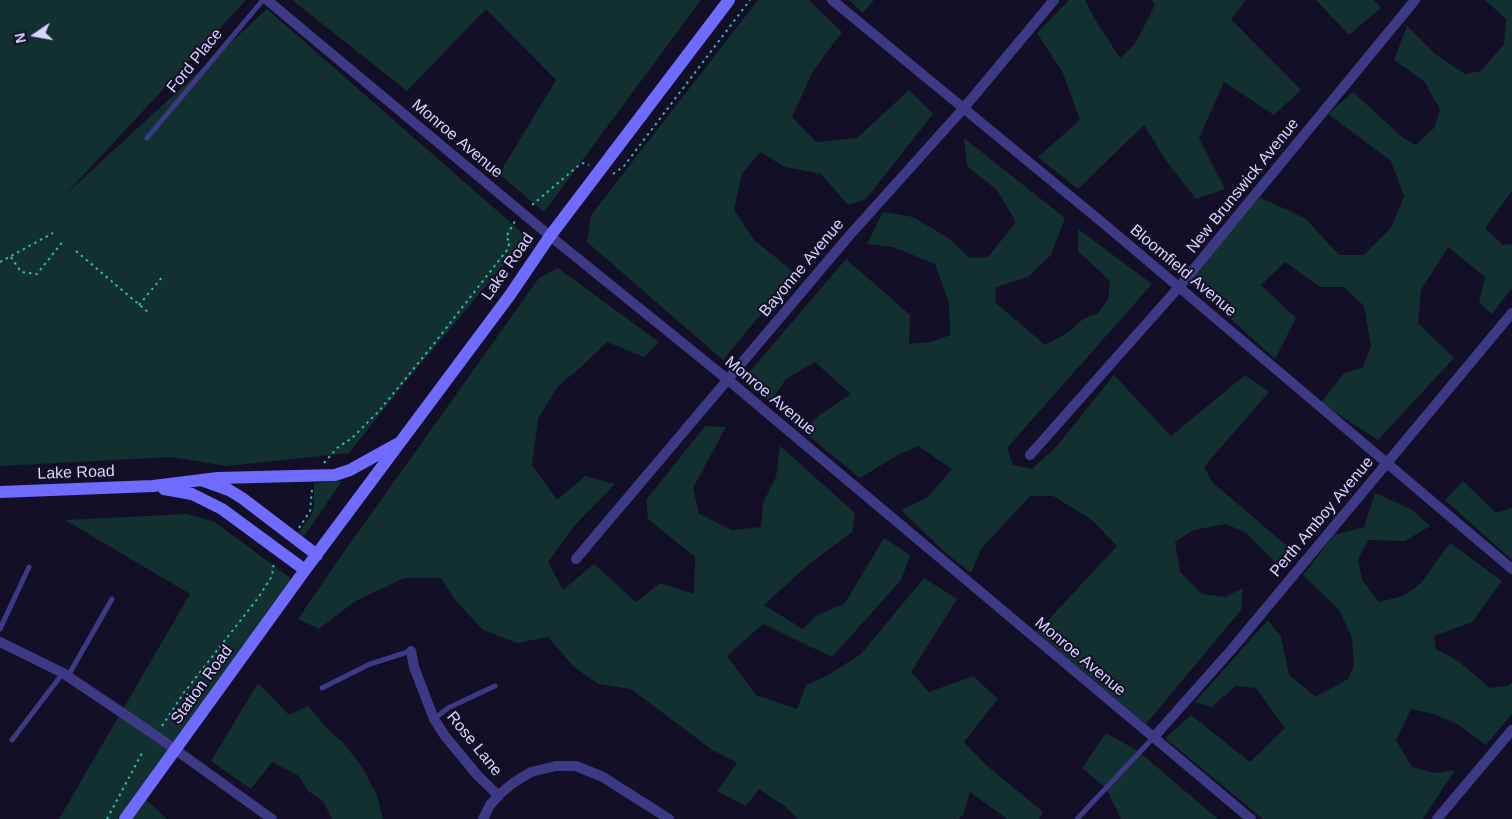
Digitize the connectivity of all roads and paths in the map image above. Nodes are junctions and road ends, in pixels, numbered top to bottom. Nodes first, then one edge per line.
1 (263, 0) edge
2 (267, 0) edge
3 (729, 0) edge
4 (750, 0) edge
5 (832, 0) edge
6 (1054, 0) edge
7 (1415, 0) edge
8 (963, 109) junction
9 (147, 138) dead end
10 (592, 166) dead end
11 (611, 174) dead end
12 (530, 207) dead end
13 (517, 220) dead end
14 (53, 233) dead end
15 (550, 236) junction
16 (64, 240) dead end
17 (76, 251) dead end
18 (11, 256) junction
19 (0, 262) edge
20 (162, 276) dead end
21 (1179, 287) junction
22 (138, 305) junction
23 (149, 312) dead end
24 (1512, 314) edge
25 (727, 379) junction
26 (403, 440) junction
27 (1030, 455) dead end
28 (324, 463) dead end
29 (1386, 463) junction
30 (203, 481) junction
31 (311, 483) dead end
32 (153, 486) junction
33 (0, 492) edge
34 (295, 530) dead end
35 (316, 555) junction
36 (274, 558) dead end
37 (576, 559) dead end
38 (28, 567) dead end
39 (1512, 569) edge
40 (305, 570) junction
41 (112, 600) dead end
42 (0, 629) edge
43 (0, 642) edge
44 (411, 651) joint
45 (65, 675) junction
46 (495, 686) dead end
47 (322, 688) dead end
48 (434, 719) junction
49 (162, 726) dead end
50 (1512, 730) edge
51 (1153, 738) junction
52 (12, 740) dead end
53 (176, 750) junction
54 (142, 752) dead end
55 (499, 796) junction
56 (107, 819) edge
57 (125, 819) edge
58 (272, 819) edge
59 (483, 819) edge
60 (669, 819) edge
61 (1077, 819) edge
62 (1250, 819) edge
63 (1437, 819) edge

1 - 9 lane, Ford Place
2 - 15 street, Monroe Avenue
3 - 15 street, Lake Road
4 - 11 path
5 - 8 street, Bloomfield Avenue
6 - 8 street, Bayonne Avenue
7 - 21 street, New Brunswick Avenue
8 - 21 street, Bloomfield Avenue
8 - 25 street, Bayonne Avenue
10 - 12 path
13 - 28 path
14 - 18 path
15 - 25 street, Monroe Avenue
15 - 26 street, Lake Road
16 - 18 path
17 - 22 path
18 - 19 path
20 - 22 path
21 - 27 street, New Brunswick Avenue
21 - 29 street, Bloomfield Avenue
22 - 23 path
24 - 29 street, Perth Amboy Avenue
25 - 37 street, Bayonne Avenue
25 - 51 street, Monroe Avenue
26 - 30 street
26 - 35 street, Lake Road
29 - 39 street, Bloomfield Avenue
29 - 51 street, Perth Amboy Avenue
30 - 32 street, Lake Road
30 - 35 street, Lake Road
31 - 34 path
32 - 33 street, Lake Road
32 - 40 street, Lake Road
35 - 40 street, Lake Road
36 - 49 path
38 - 42 lane
40 - 53 street, Station Road
41 - 45 lane
43 - 45 street
44 - 47 lane
44 - 48 street, Rose Lane
45 - 52 lane
45 - 53 street
46 - 48 lane
48 - 55 street, Rose Lane
50 - 63 street
51 - 61 lane
51 - 62 street, Monroe Avenue
53 - 57 street, Station Road
53 - 58 street
54 - 56 path
55 - 59 street
55 - 60 street

